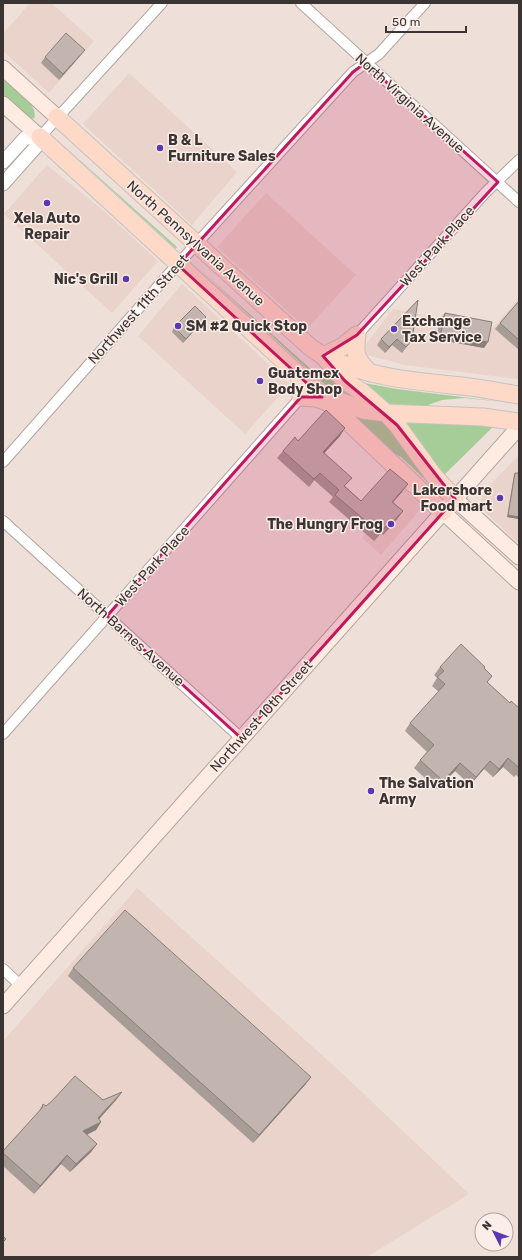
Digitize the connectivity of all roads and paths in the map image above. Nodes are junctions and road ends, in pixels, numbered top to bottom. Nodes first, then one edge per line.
1 (162, 3) edge
2 (301, 3) edge
3 (425, 3) edge
4 (365, 63) junction
5 (3, 68) edge
6 (3, 104) edge
7 (57, 117) junction
8 (40, 137) junction
9 (519, 160) edge
10 (3, 162) edge
11 (498, 182) junction
12 (3, 184) edge
13 (519, 202) edge
14 (196, 244) junction
15 (178, 265) junction
16 (357, 335) junction
17 (323, 356) junction
18 (370, 373) junction
19 (519, 395) edge
20 (315, 397) junction
21 (386, 413) junction
22 (519, 422) edge
23 (519, 427) edge
24 (3, 462) edge
25 (455, 499) junction
26 (443, 512) junction
27 (3, 521) edge
28 (519, 557) edge
29 (519, 582) edge
30 (107, 616) junction
31 (3, 734) edge
32 (241, 738) junction
33 (3, 970) edge
34 (21, 986) junction
35 (3, 1006) edge

1 - 7 street
2 - 4 street, North Virginia Avenue
3 - 4 street, Northwest 11th Street
4 - 11 street, North Virginia Avenue
4 - 14 street, Northwest 11th Street
5 - 7 main road, North Pennsylvania Avenue
6 - 8 main road, North Pennsylvania Avenue
7 - 8 street
7 - 14 main road, North Pennsylvania Avenue
8 - 10 street
8 - 12 street
8 - 15 main road, North Pennsylvania Avenue
9 - 11 street, West Park Place
11 - 13 street, North Virginia Avenue
11 - 16 street, West Park Place
14 - 15 street, Northwest 11th Street
14 - 17 main road, North Pennsylvania Avenue
15 - 20 main road, North Pennsylvania Avenue
15 - 24 street, Northwest 11th Street
16 - 17 main road
16 - 18 main road
17 - 18 main road
17 - 21 main road, North Pennsylvania Avenue
18 - 19 main road
20 - 21 main road
20 - 26 main road
20 - 30 street, West Park Place
21 - 22 main road
21 - 25 main road, North Pennsylvania Avenue
23 - 25 main road, Northwest 10th Street
25 - 26 main road, Northwest 10th Street
25 - 28 main road, North Pennsylvania Avenue
26 - 29 main road
26 - 32 main road, Northwest 10th Street
27 - 30 street, North Barnes Avenue
30 - 31 street, West Park Place
30 - 32 street, North Barnes Avenue
32 - 34 main road, Northwest 10th Street
33 - 34 street
34 - 35 main road, Northwest 10th Street

